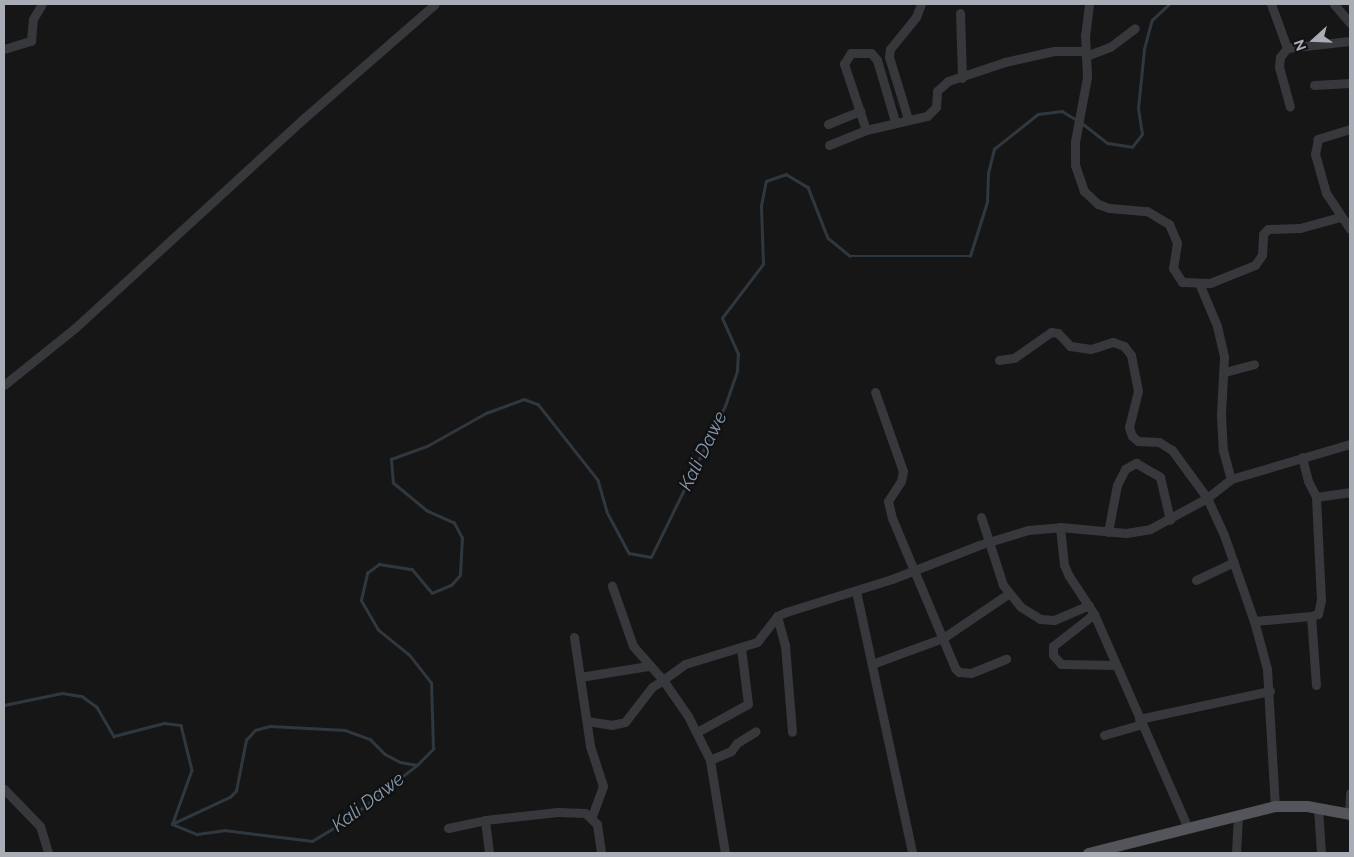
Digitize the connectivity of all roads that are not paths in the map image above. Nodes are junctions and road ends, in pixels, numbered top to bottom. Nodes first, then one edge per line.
1 (42, 4) edge
2 (435, 4) edge
3 (921, 4) edge
4 (1089, 4) edge
5 (1271, 4) edge
6 (1334, 4) edge
7 (960, 13) dead end
8 (1350, 23) edge
9 (1135, 28) dead end
10 (1350, 41) edge
11 (1287, 48) junction
12 (4, 49) edge
13 (1086, 54) junction
14 (962, 78) junction
15 (1350, 83) edge
16 (1314, 85) dead end
17 (1290, 107) dead end
18 (860, 111) junction
19 (908, 119) junction
20 (895, 121) junction
21 (828, 124) dead end
22 (1350, 129) edge
23 (866, 130) junction
24 (829, 145) dead end
25 (1340, 217) junction
26 (1350, 229) edge
27 (1199, 283) junction
28 (999, 360) dead end
29 (1254, 364) dead end
30 (1225, 372) junction
31 (4, 385) edge
32 (875, 392) dead end
33 (1350, 444) edge
34 (1302, 457) junction
35 (1231, 479) junction
36 (1350, 492) edge
37 (1316, 497) junction
38 (1207, 498) junction
39 (981, 517) dead end
40 (1170, 520) junction
41 (1060, 527) junction
42 (1108, 532) junction
43 (988, 542) junction
44 (1234, 562) junction
45 (916, 570) junction
46 (1196, 580) dead end
47 (612, 586) dead end
48 (856, 591) junction
49 (1008, 594) junction
50 (1090, 605) junction
51 (1094, 614) junction
52 (777, 616) junction
53 (1311, 616) junction
54 (1254, 621) junction
55 (574, 638) dead end
56 (943, 638) junction
57 (741, 648) junction
58 (1006, 659) dead end
59 (872, 664) junction
60 (1116, 665) junction
61 (648, 666) junction
62 (580, 677) junction
63 (663, 680) junction
64 (1316, 685) dead end
65 (1270, 691) junction
66 (587, 721) junction
67 (1141, 721) junction
68 (756, 731) dead end
69 (697, 732) junction
70 (792, 732) dead end
71 (1104, 735) dead end
72 (710, 760) junction
73 (4, 789) edge
74 (1350, 793) edge
75 (1275, 806) junction
76 (1318, 808) junction
77 (1350, 814) edge
78 (1238, 815) junction
79 (592, 817) junction
80 (485, 820) junction
81 (448, 828) dead end
82 (1188, 828) junction
83 (48, 853) edge
84 (489, 853) edge
85 (600, 853) edge
86 (725, 853) edge
87 (912, 853) edge
88 (1088, 853) edge
89 (1236, 853) edge
90 (1321, 853) edge

1 - 12 street
2 - 31 street
3 - 19 street
4 - 13 street
5 - 11 street
6 - 8 street
7 - 14 street
9 - 13 street
10 - 11 street
11 - 17 street
13 - 14 street
13 - 27 street
14 - 19 street
15 - 16 street
18 - 20 street
18 - 21 street
18 - 23 street
19 - 20 street
20 - 23 street
22 - 25 street
23 - 24 street
25 - 26 street
25 - 27 street
27 - 30 street
28 - 38 street
29 - 30 street
30 - 35 street
32 - 45 street
33 - 34 street
34 - 35 street
34 - 37 street
35 - 38 street
36 - 37 street
37 - 53 street
38 - 40 street
38 - 44 street
39 - 43 street
40 - 42 street
40 - 42 street
41 - 42 street
41 - 43 street
41 - 50 street
43 - 45 street
43 - 49 street
44 - 46 street
44 - 54 street
45 - 48 street
45 - 56 street
47 - 61 street
48 - 52 street
48 - 59 street
49 - 50 street
49 - 56 street
50 - 51 street
51 - 60 street
51 - 60 street
52 - 57 street
52 - 70 street
53 - 54 street
53 - 64 street
54 - 65 street
55 - 62 street
56 - 58 street
56 - 59 street
57 - 63 street
57 - 69 street
59 - 87 street
60 - 67 street
61 - 62 street
61 - 63 street
62 - 66 street
63 - 66 street
63 - 69 street
65 - 67 street
65 - 75 street
66 - 79 street
67 - 71 street
67 - 82 street
68 - 72 street
69 - 72 street
72 - 86 street
73 - 83 street
74 - 77 street
75 - 76 main road
75 - 78 main road
76 - 77 main road
76 - 90 street
78 - 82 main road
78 - 89 street
79 - 80 street
79 - 85 street
80 - 81 street
80 - 84 street
82 - 88 main road

